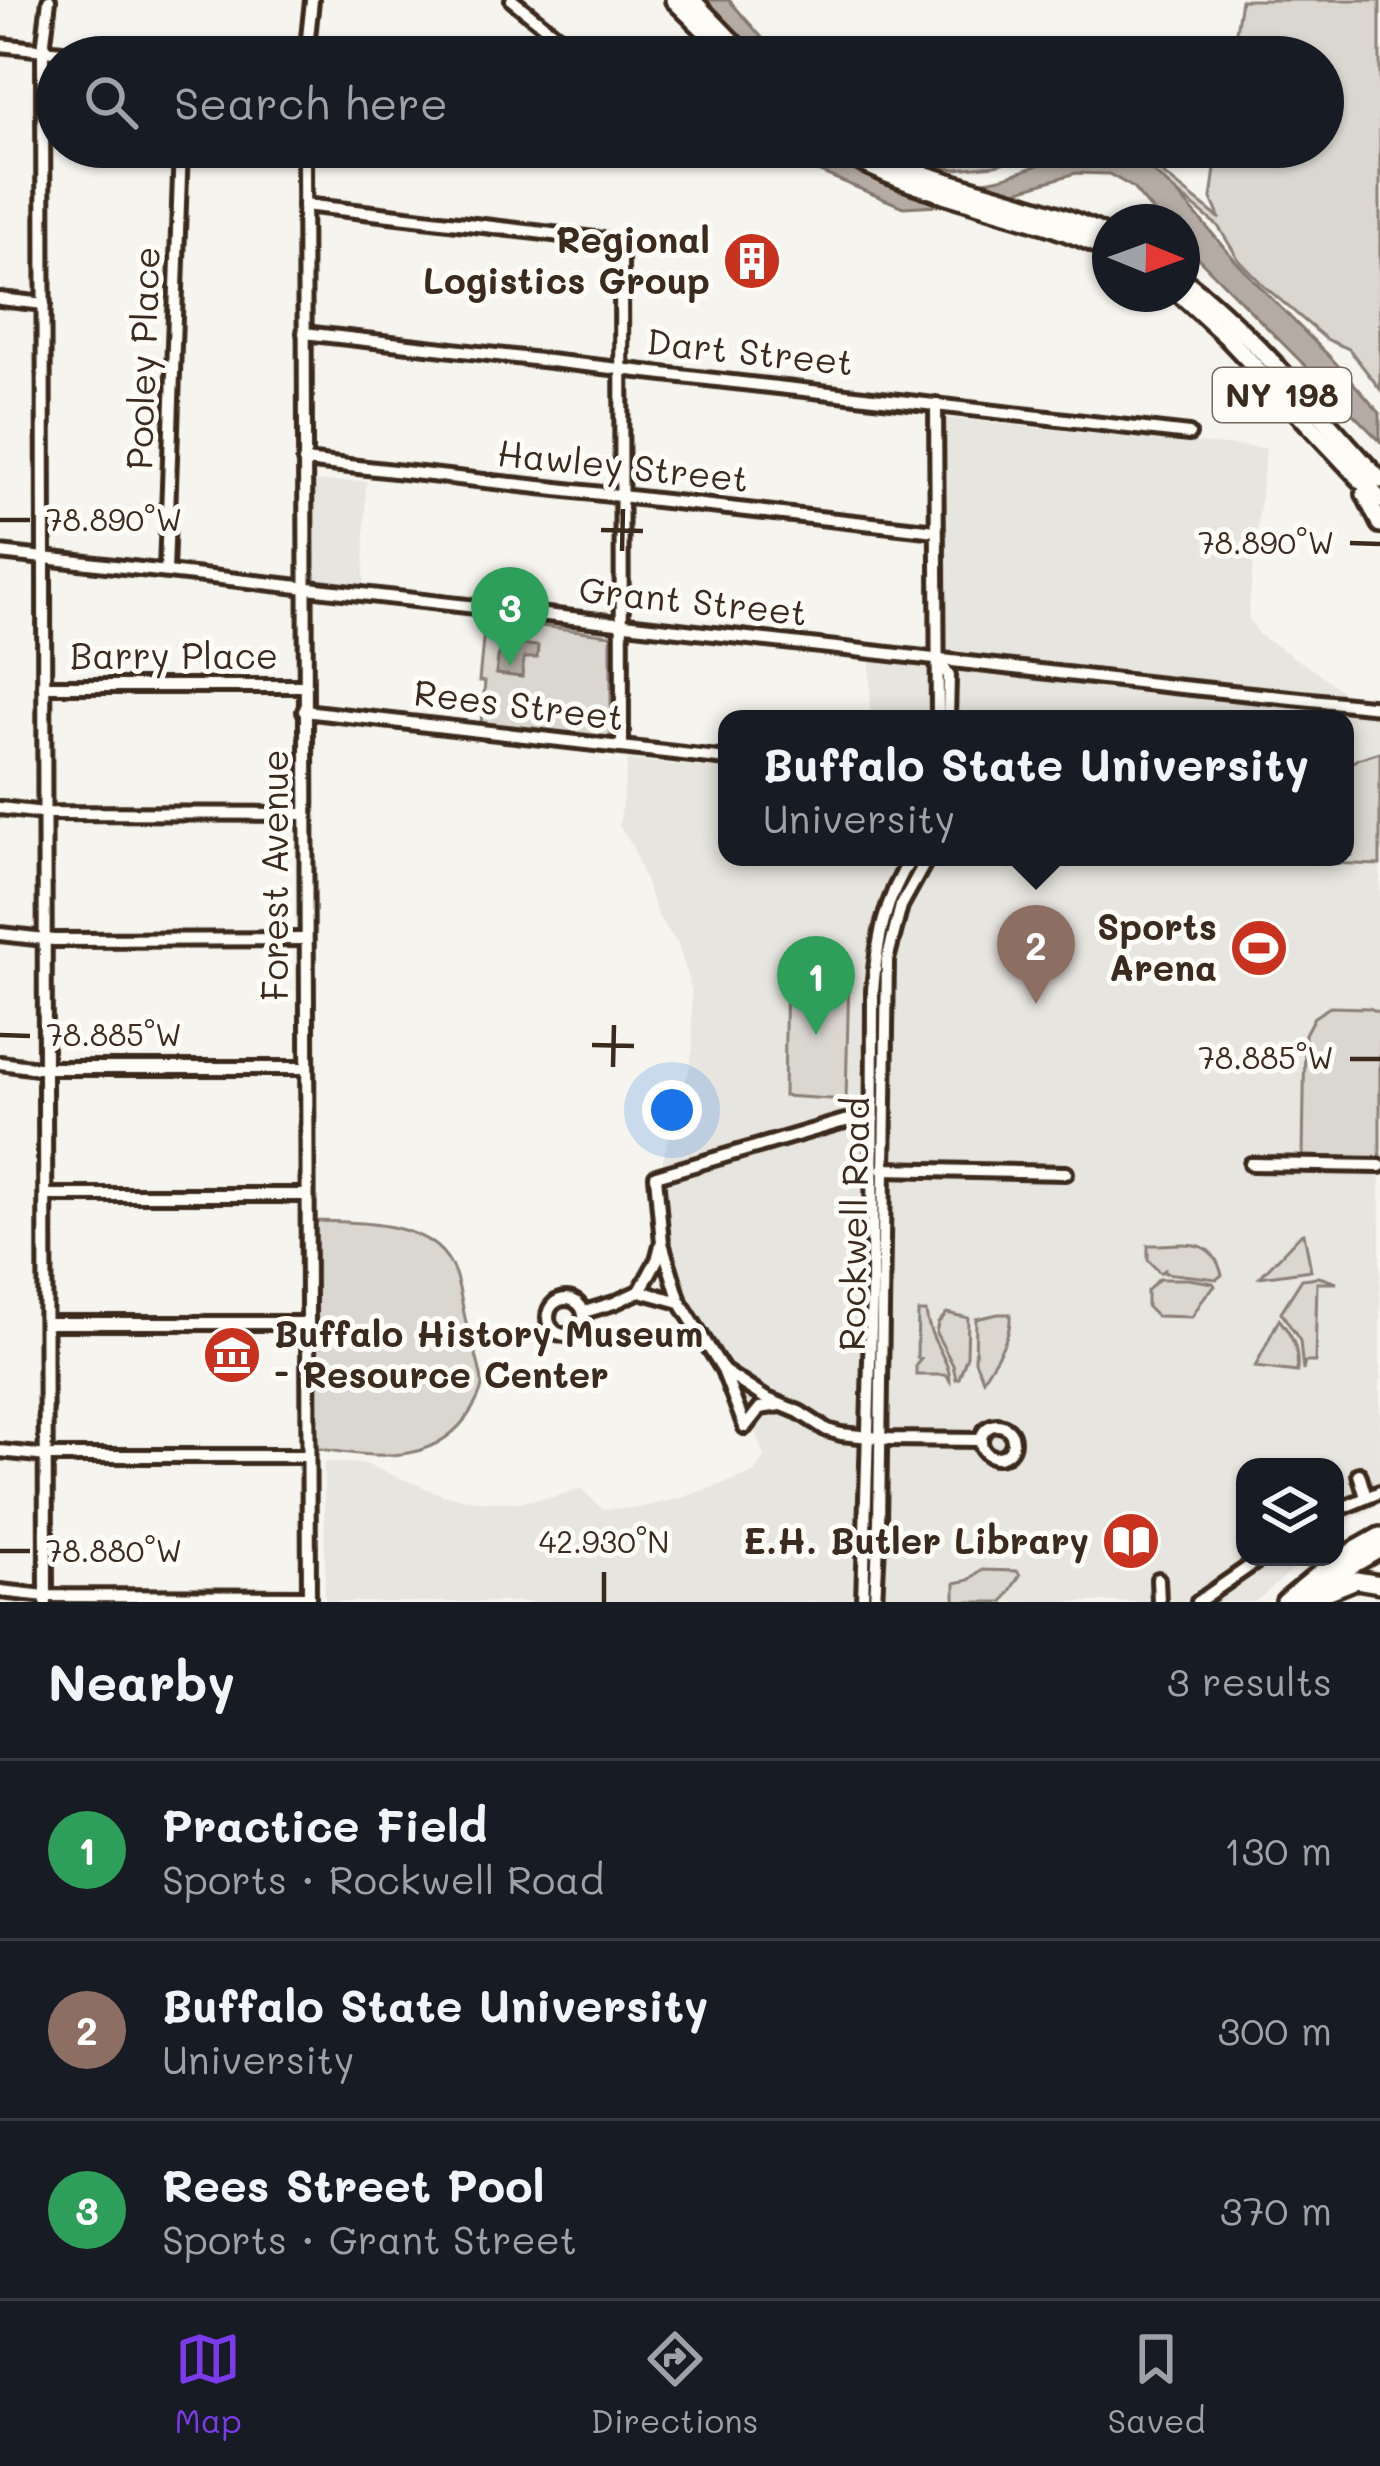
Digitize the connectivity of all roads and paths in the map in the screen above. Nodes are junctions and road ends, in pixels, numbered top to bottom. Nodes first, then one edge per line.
1 (49, 0) edge
2 (312, 0) edge
3 (512, 0) edge
4 (674, 0) edge
5 (692, 0) edge
6 (45, 36) edge
7 (308, 36) edge
8 (557, 36) edge
9 (711, 36) edge
10 (727, 36) edge
11 (0, 45) edge
12 (36, 49) edge
13 (43, 168) edge
14 (180, 168) edge
15 (304, 168) edge
16 (870, 168) edge
17 (909, 168) edge
18 (304, 205) junction
19 (1080, 229) junction
20 (1092, 232) edge
21 (1092, 238) edge
22 (1200, 293) edge
23 (0, 299) edge
24 (44, 304) junction
25 (1200, 312) edge
26 (304, 333) junction
27 (621, 368) junction
28 (936, 404) junction
29 (1189, 434) dead end
30 (304, 461) junction
31 (1352, 471) junction
32 (1380, 480) edge
33 (620, 496) junction
34 (1380, 500) edge
35 (1380, 524) edge
36 (936, 531) junction
37 (0, 553) edge
38 (46, 557) junction
39 (166, 571) junction
40 (304, 587) junction
41 (621, 623) junction
42 (938, 658) junction
43 (44, 686) junction
44 (304, 686) junction
45 (1380, 707) edge
46 (938, 710) edge
47 (949, 710) edge
48 (304, 711) junction
49 (622, 747) junction
50 (718, 758) edge
51 (0, 808) edge
52 (44, 813) junction
53 (305, 814) junction
54 (906, 866) edge
55 (923, 866) edge
56 (0, 934) edge
57 (45, 939) junction
58 (306, 939) junction
59 (0, 1063) edge
60 (45, 1068) junction
61 (307, 1068) junction
62 (874, 1119) junction
63 (1251, 1164) dead end
64 (1380, 1166) edge
65 (879, 1169) junction
66 (1066, 1173) dead end
67 (46, 1195) junction
68 (306, 1196) junction
69 (662, 1243) junction
70 (640, 1291) junction
71 (680, 1302) junction
72 (584, 1312) dead end
73 (46, 1323) junction
74 (306, 1323) junction
75 (723, 1370) junction
76 (780, 1405) junction
77 (874, 1436) junction
78 (981, 1440) dead end
79 (0, 1451) edge
80 (46, 1456) junction
81 (307, 1456) junction
82 (1359, 1474) dead end
83 (1380, 1492) edge
84 (1366, 1497) junction
85 (1344, 1507) edge
86 (1380, 1536) edge
87 (1380, 1550) edge
88 (1250, 1566) edge
89 (1158, 1579) dead end
90 (1380, 1584) edge
91 (0, 1591) edge
92 (46, 1599) edge
93 (308, 1600) edge
94 (863, 1602) edge
95 (875, 1602) edge
96 (1160, 1602) edge
97 (1198, 1602) edge
98 (1285, 1602) edge
99 (1305, 1602) edge

1 - 6 street
2 - 7 street
3 - 8 street
4 - 9 highway
5 - 10 highway
11 - 12 street
13 - 24 street
14 - 39 street, Pooley Place
15 - 18 street, Forest Avenue
16 - 19 highway
17 - 19 highway
18 - 26 street, Forest Avenue
18 - 27 street
19 - 20 highway
19 - 21 highway
22 - 32 highway, NY 198
23 - 24 street
24 - 38 street
25 - 31 highway, NY 198
26 - 27 street, Dart Street
26 - 30 street, Forest Avenue
27 - 28 street, Dart Street
27 - 33 street
28 - 29 street, Dart Street
28 - 36 street
30 - 33 street, Hawley Street
30 - 40 street, Forest Avenue
31 - 34 highway, NY 198
31 - 35 highway
33 - 36 street, Hawley Street
33 - 41 street
36 - 42 street
37 - 38 street, Grant Street
38 - 39 street, Grant Street
38 - 43 street
39 - 40 street, Grant Street
40 - 41 street, Grant Street
40 - 44 street, Forest Avenue
41 - 42 street, Grant Street
41 - 49 street
42 - 45 street, Grant Street
42 - 46 street
42 - 47 street
43 - 44 street, Barry Place
43 - 52 street
44 - 48 street, Forest Avenue
48 - 49 street, Rees Street
48 - 53 street, Forest Avenue
49 - 50 street, Rees Street
51 - 52 street
52 - 53 street
52 - 57 street
53 - 58 street, Forest Avenue
54 - 62 street, Rockwell Road
55 - 65 street, Rockwell Road
56 - 57 street
57 - 58 street
57 - 60 street
58 - 61 street, Forest Avenue
59 - 60 street
60 - 61 street
60 - 67 street
61 - 68 street, Forest Avenue
62 - 65 street, Rockwell Road
62 - 69 street
63 - 64 street
65 - 66 street
65 - 77 street, Rockwell Road
67 - 68 street
67 - 73 street
68 - 74 street, Forest Avenue
69 - 70 street
69 - 71 street
70 - 71 street
70 - 72 street
71 - 75 street
73 - 74 street
73 - 80 street
74 - 81 street, Forest Avenue
75 - 76 street
75 - 76 street
76 - 77 street
77 - 78 street
77 - 94 street, Rockwell Road
77 - 95 street, Rockwell Road
79 - 80 street
80 - 81 street
80 - 92 street
81 - 93 street, Forest Avenue
82 - 84 street
83 - 84 street
84 - 85 street
86 - 98 highway
87 - 99 highway
88 - 97 street
89 - 96 street
90 - 99 highway
91 - 92 street
92 - 93 street

